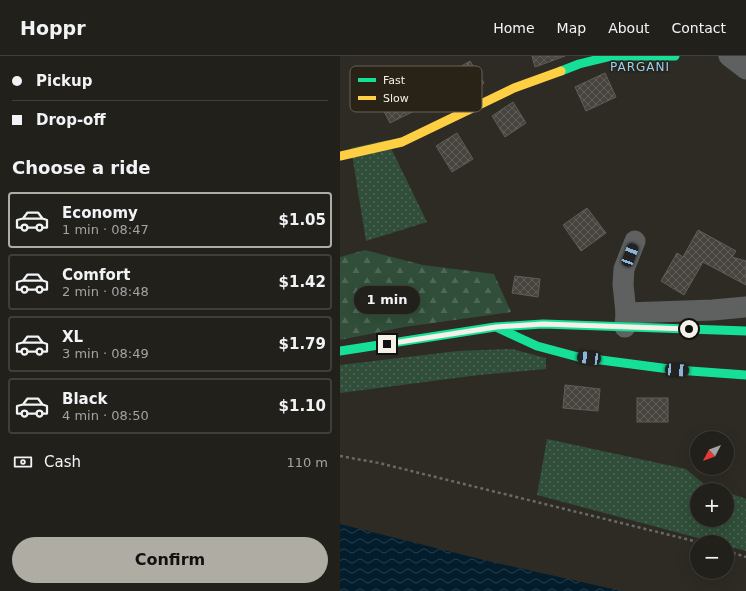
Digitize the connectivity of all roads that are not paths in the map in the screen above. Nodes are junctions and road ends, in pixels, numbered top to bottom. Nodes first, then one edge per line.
1 (676, 56) edge
2 (729, 56) edge
3 (746, 69) edge
4 (482, 103) edge
5 (464, 112) edge
6 (340, 156) edge
7 (635, 241) dead end
8 (746, 307) edge
9 (626, 320) junction
10 (496, 327) junction
11 (746, 331) edge
12 (340, 351) edge
13 (746, 375) edge

1 - 4 street
2 - 3 street
5 - 6 street
7 - 9 street
8 - 9 street
9 - 10 street
9 - 11 street
10 - 12 street
10 - 13 street

